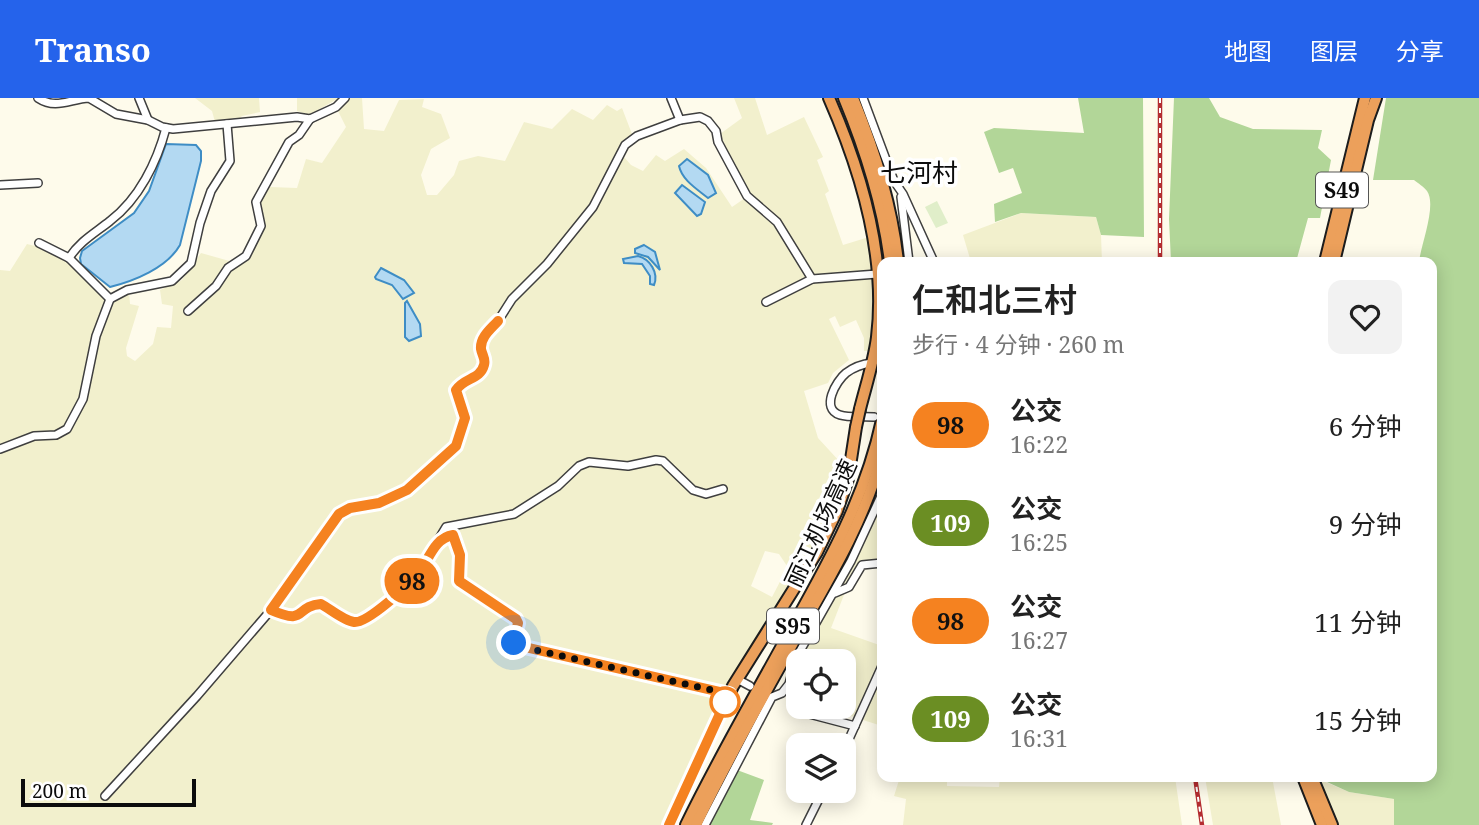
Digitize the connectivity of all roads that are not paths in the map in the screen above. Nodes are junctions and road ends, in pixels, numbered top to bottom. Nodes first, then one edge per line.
1 (38, 98) edge
2 (139, 98) edge
3 (345, 98) edge
4 (671, 98) edge
5 (829, 98) edge
6 (844, 98) edge
7 (853, 98) edge
8 (863, 98) edge
9 (1365, 98) edge
10 (1376, 98) edge
11 (310, 119) junction
12 (148, 120) junction
13 (680, 120) junction
14 (227, 124) junction
15 (166, 128) junction
16 (38, 183) dead end
17 (0, 185) edge
18 (899, 189) junction
19 (38, 243) dead end
20 (889, 257) edge
21 (897, 257) edge
22 (908, 257) edge
23 (932, 257) edge
24 (1326, 257) edge
25 (1335, 257) edge
26 (69, 258) junction
27 (877, 274) joint
28 (812, 279) junction
29 (110, 299) junction
30 (766, 302) dead end
31 (188, 311) dead end
32 (877, 332) edge
33 (872, 363) junction
34 (877, 418) edge
35 (877, 423) edge
36 (0, 449) edge
37 (877, 470) edge
38 (723, 489) dead end
39 (877, 504) edge
40 (433, 548) junction
41 (877, 564) edge
42 (834, 593) junction
43 (271, 610) junction
44 (801, 649) edge
45 (877, 677) edge
46 (737, 679) junction
47 (750, 685) dead end
48 (786, 688) edge
49 (729, 694) junction
50 (830, 719) edge
51 (855, 726) junction
52 (852, 733) edge
53 (1305, 782) edge
54 (1314, 782) edge
55 (106, 796) dead end
56 (817, 803) edge
57 (669, 825) edge
58 (686, 825) edge
59 (696, 825) edge
60 (705, 825) edge
61 (806, 825) edge
62 (1322, 825) edge
63 (1332, 825) edge

1 - 12 street
2 - 12 street
3 - 11 street
4 - 13 street
5 - 27 highway
6 - 20 highway
7 - 21 highway
8 - 18 street
9 - 24 highway, S49
10 - 25 highway, S49
11 - 14 street
11 - 31 street
12 - 15 street
13 - 28 street
13 - 43 street
14 - 15 street
14 - 29 street
15 - 26 street
16 - 17 street
18 - 22 street
18 - 23 street
19 - 26 street
26 - 29 street
27 - 28 street
28 - 30 street
29 - 36 street
32 - 33 highway
33 - 34 street
33 - 46 highway, bridge
35 - 58 highway, 丽江机场高速 / S95
37 - 59 highway, 丽江机场高速 / S95
38 - 40 street
39 - 42 street
40 - 43 street
40 - 49 street
41 - 42 street
42 - 44 street
43 - 55 street
45 - 51 street
46 - 47 street
46 - 49 highway
48 - 60 street
49 - 57 highway
50 - 51 street
51 - 52 street
53 - 62 highway
54 - 63 highway
56 - 61 street

